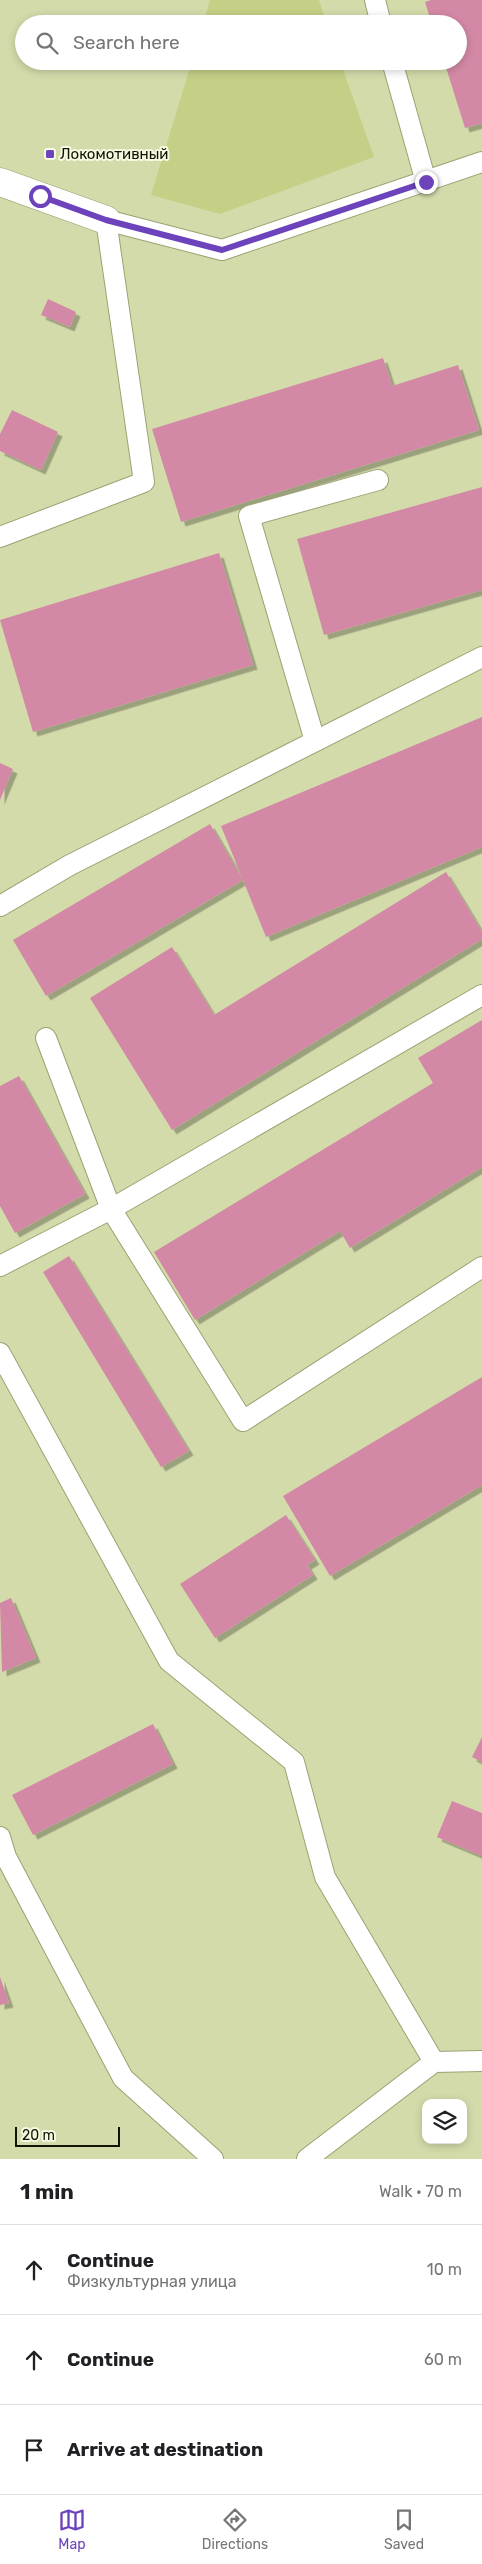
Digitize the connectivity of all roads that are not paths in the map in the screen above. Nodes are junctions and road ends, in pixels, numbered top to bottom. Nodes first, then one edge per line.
1 (374, 0) edge
2 (378, 15) edge
3 (395, 70) edge
4 (482, 162) edge
5 (0, 182) edge
6 (426, 182) junction
7 (106, 220) junction
8 (378, 480) dead end
9 (0, 537) edge
10 (482, 658) edge
11 (315, 742) junction
12 (0, 906) edge
13 (482, 995) edge
14 (46, 1038) dead end
15 (111, 1209) junction
16 (0, 1266) edge
17 (482, 1267) edge
18 (0, 1354) edge
19 (0, 1837) edge
20 (482, 2061) edge
21 (434, 2062) junction
22 (213, 2159) edge
23 (307, 2159) edge

1 - 2 lane
3 - 6 lane
4 - 6 lane
5 - 7 street
6 - 7 lane
7 - 9 lane
8 - 11 lane
10 - 11 lane
11 - 12 lane
13 - 15 lane
14 - 15 lane
15 - 16 lane
15 - 17 lane
18 - 21 lane
19 - 22 lane
20 - 21 lane
21 - 23 lane

